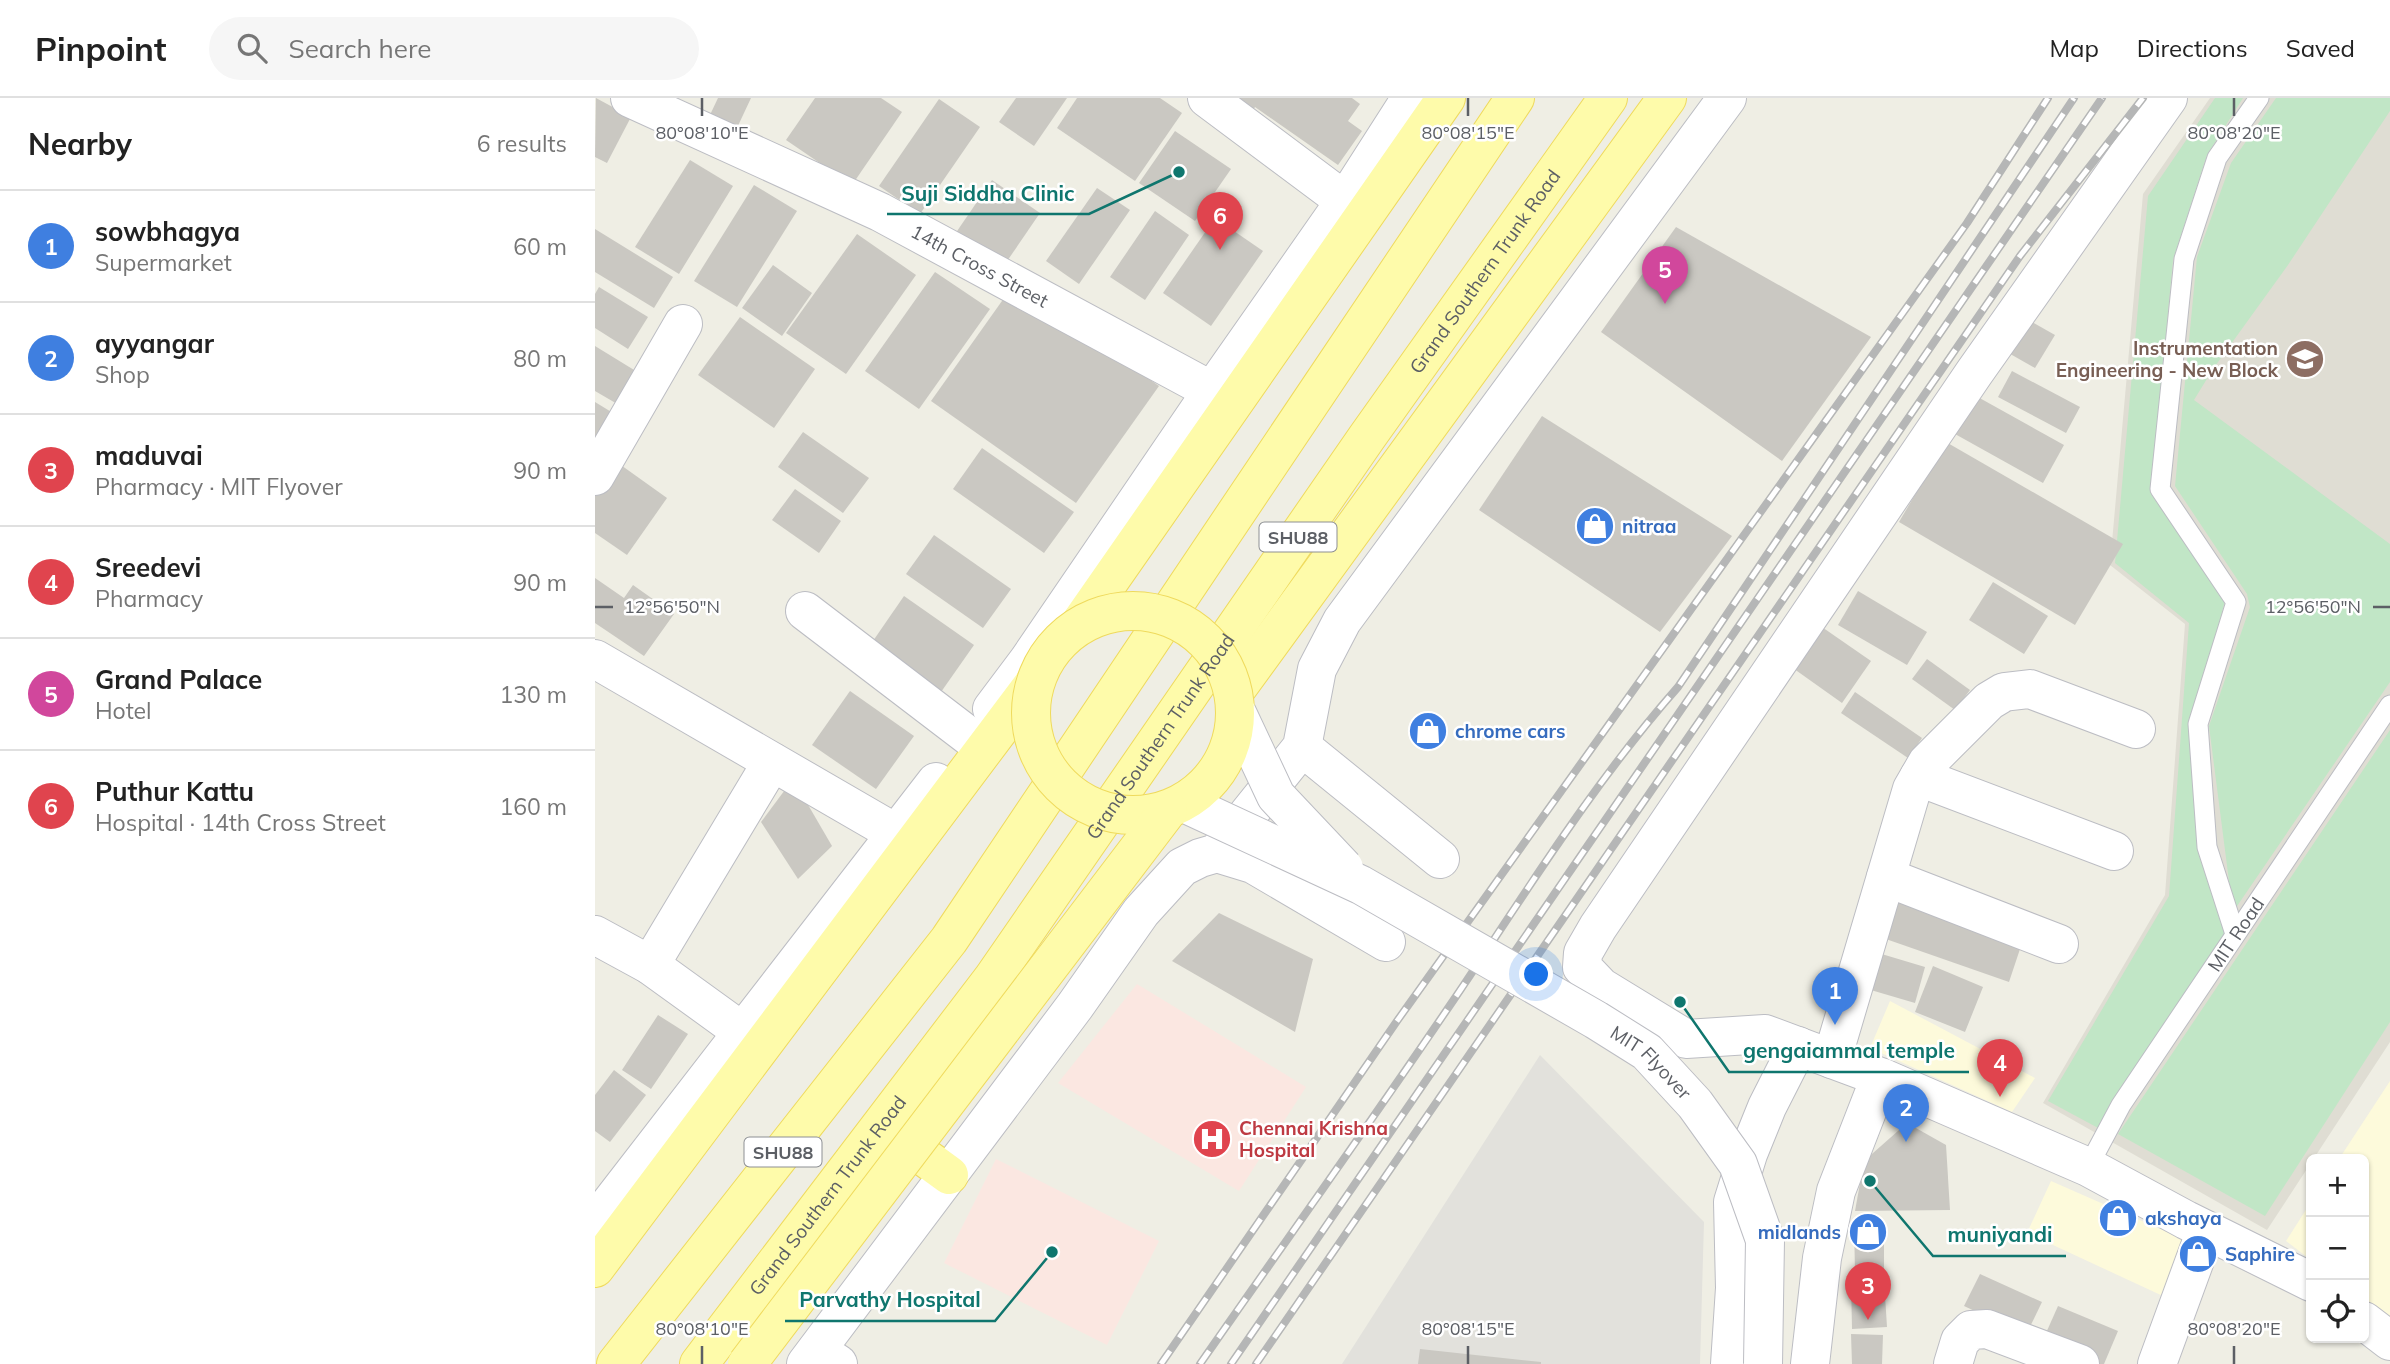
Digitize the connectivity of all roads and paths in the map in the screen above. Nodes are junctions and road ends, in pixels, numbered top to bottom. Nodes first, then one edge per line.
1 (629, 98) edge
2 (1207, 98) edge
3 (1411, 98) edge
4 (1446, 98) edge
5 (1515, 98) edge
6 (1608, 98) edge
7 (1667, 98) edge
8 (1727, 98) edge
9 (2168, 98) edge
10 (2259, 98) edge
11 (1345, 201) junction
12 (683, 324) dead end
13 (1212, 391) junction
14 (595, 476) edge
15 (805, 611) dead end
16 (1078, 626) junction
17 (595, 659) edge
18 (1034, 683) junction
19 (1236, 702) junction
20 (2390, 705) edge
21 (2136, 729) dead end
22 (970, 737) junction
23 (1302, 747) junction
24 (772, 762) junction
25 (1919, 777) junction
26 (1176, 806) junction
27 (897, 834) junction
28 (2114, 851) dead end
29 (1217, 853) junction
30 (1440, 859) dead end
31 (1886, 877) junction
32 (1361, 885) junction
33 (2235, 934) junction
34 (595, 935) edge
35 (1386, 942) dead end
36 (2059, 944) dead end
37 (650, 965) junction
38 (744, 1033) junction
39 (1798, 1046) junction
40 (1883, 1078) junction
41 (881, 1125) junction
42 (2088, 1167) junction
43 (949, 1175) junction
44 (595, 1223) edge
45 (2206, 1230) junction
46 (595, 1268) edge
47 (2307, 1280) edge
48 (2369, 1325) edge
49 (2390, 1341) edge
50 (820, 1359) edge
51 (616, 1364) edge
52 (699, 1364) edge
53 (747, 1364) edge
54 (1730, 1364) edge
55 (1763, 1364) edge
56 (1810, 1364) edge
57 (1953, 1364) edge
58 (2080, 1364) edge
59 (2157, 1364) edge

1 - 13 street, 14th Cross Street
2 - 11 street
3 - 11 street
4 - 16 main road
5 - 51 main road, SHU88
6 - 41 main road, Grand Southern Trunk Road / SHU88
7 - 19 main road
8 - 23 street
9 - 39 street
10 - 33 lane
11 - 13 street
12 - 14 street
13 - 22 street
15 - 22 street
16 - 18 main road, bridge
16 - 19 main road, bridge
17 - 24 street
18 - 26 main road, bridge
18 - 46 main road
19 - 26 main road, bridge
19 - 32 street, MIT Flyover, bridge
20 - 33 lane, MIT Road
21 - 25 street
22 - 27 street
23 - 29 street
23 - 30 street
24 - 27 street
24 - 37 street
25 - 28 street
25 - 31 street
26 - 32 street, MIT Flyover, bridge
26 - 53 main road, bridge
27 - 38 street
29 - 35 street
29 - 43 street
31 - 36 street
31 - 39 street
32 - 55 street, MIT Flyover, bridge
33 - 42 lane, MIT Road
34 - 37 street
37 - 38 street
38 - 44 street
39 - 40 street
39 - 54 street
40 - 42 street
40 - 56 street
41 - 43 main road
41 - 52 main road, Grand Southern Trunk Road / SHU88
42 - 45 street
43 - 50 street
45 - 47 street
45 - 59 street
48 - 49 street
57 - 58 street

